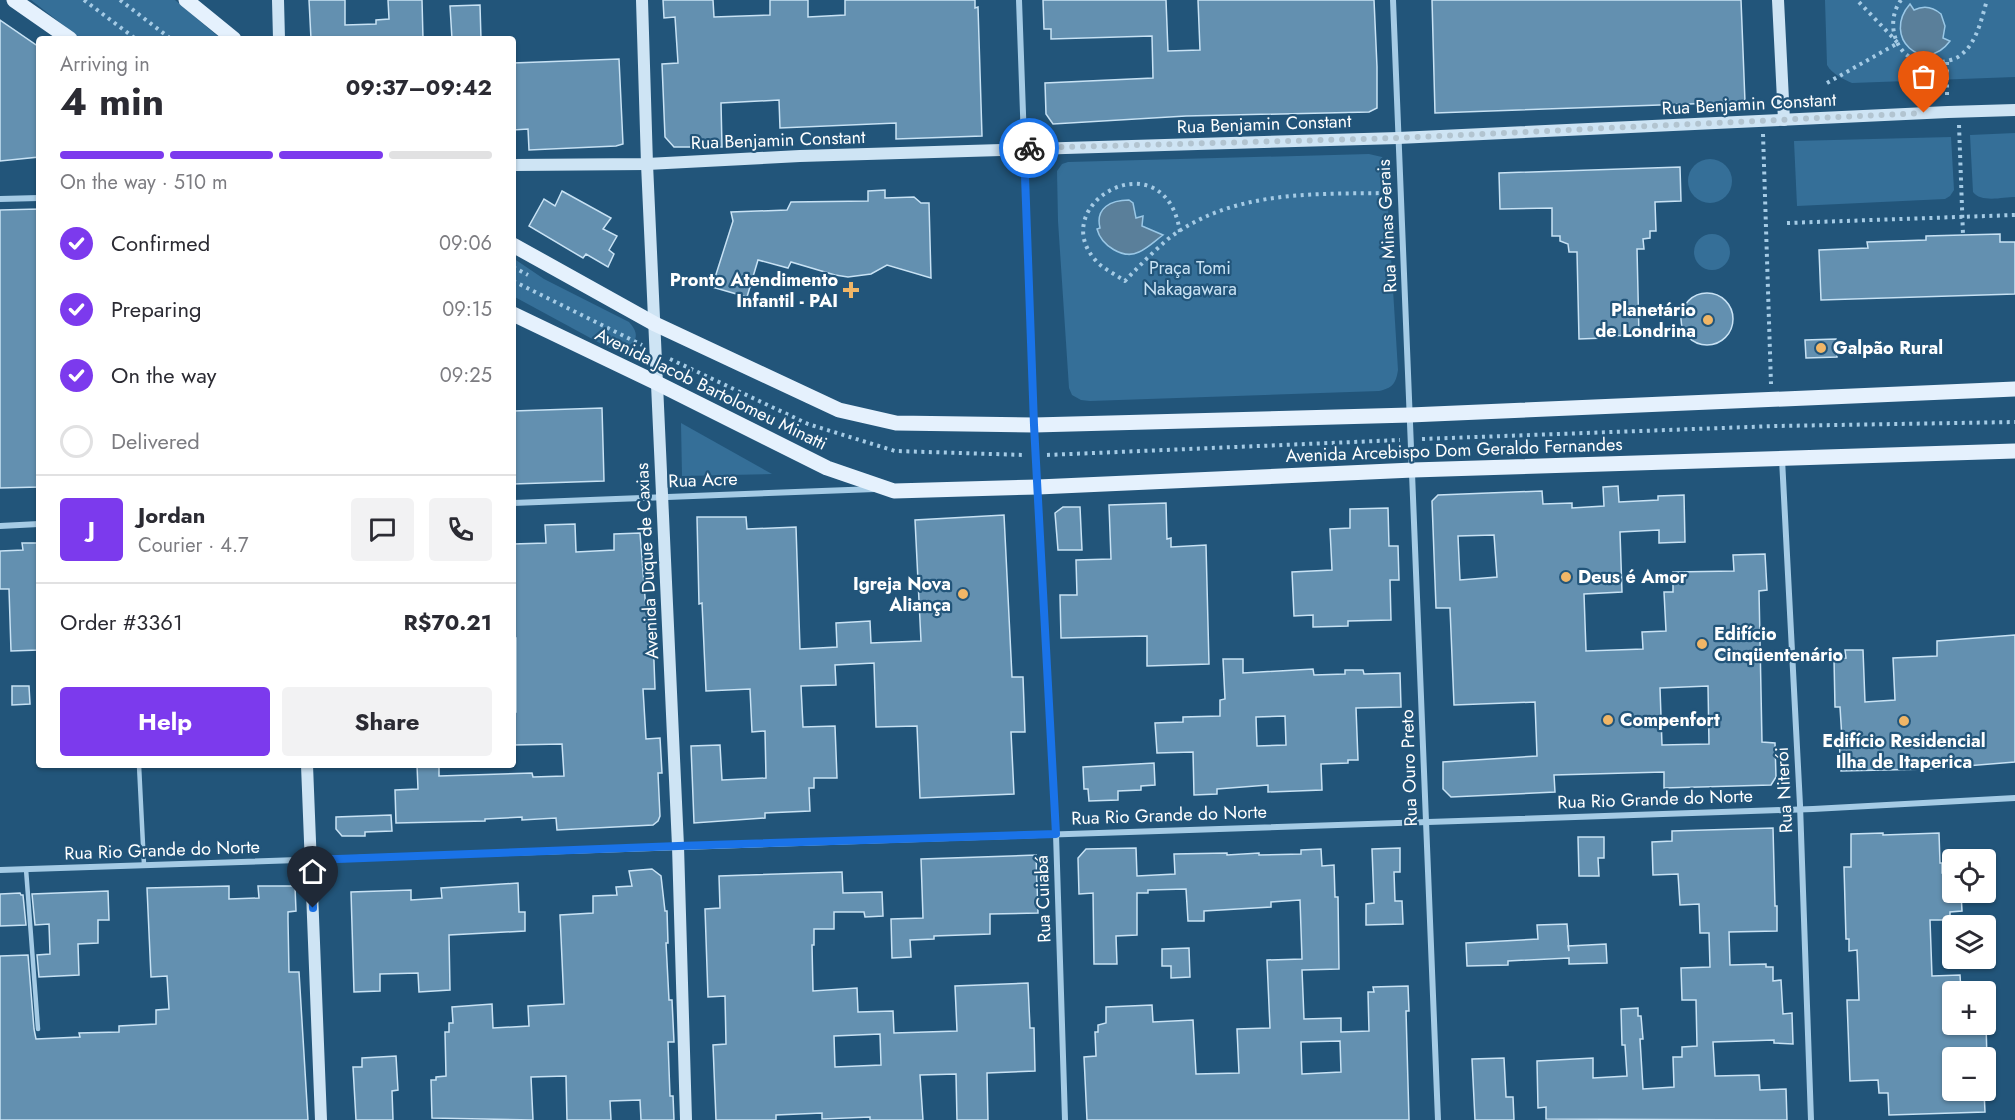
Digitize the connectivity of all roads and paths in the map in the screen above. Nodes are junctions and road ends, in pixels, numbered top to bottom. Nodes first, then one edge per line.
1 (14, 0) edge
2 (84, 0) edge
3 (120, 0) edge
4 (186, 0) edge
5 (278, 0) edge
6 (642, 0) edge
7 (1019, 0) edge
8 (1393, 0) edge
9 (1778, 0) edge
10 (1857, 0) edge
11 (1901, 0) edge
12 (1987, 0) edge
13 (66, 36) edge
14 (132, 36) edge
15 (167, 36) edge
16 (230, 36) edge
17 (279, 36) edge
18 (1898, 43) junction
19 (1947, 61) junction
20 (1827, 83) dead end
21 (2015, 110) edge
22 (1948, 112) junction
23 (1784, 120) junction
24 (1762, 121) junction
25 (1959, 122) dead end
26 (1398, 138) junction
27 (1024, 148) junction
28 (647, 164) junction
29 (516, 165) edge
30 (1390, 193) dead end
31 (36, 198) edge
32 (0, 199) edge
33 (2015, 215) edge
34 (1962, 217) junction
35 (1787, 223) dead end
36 (1180, 232) junction
37 (1963, 235) dead end
38 (516, 247) edge
39 (516, 269) edge
40 (534, 278) dead end
41 (516, 315) edge
42 (655, 324) junction
43 (657, 383) junction
44 (2015, 389) edge
45 (1772, 399) junction
46 (1410, 415) junction
47 (2015, 422) edge
48 (896, 423) joint
49 (1034, 425) junction
50 (1411, 440) junction
51 (2015, 451) edge
52 (1782, 458) junction
53 (1413, 470) junction
54 (1038, 487) junction
55 (894, 491) junction
56 (663, 496) junction
57 (516, 503) edge
58 (36, 524) edge
59 (0, 526) edge
60 (139, 768) edge
61 (307, 768) edge
62 (2015, 798) edge
63 (1800, 809) junction
64 (1426, 822) junction
65 (1056, 834) junction
66 (678, 846) junction
67 (311, 860) junction
68 (144, 866) junction
69 (26, 869) junction
70 (0, 870) edge
71 (38, 1029) dead end
72 (321, 1120) edge
73 (686, 1120) edge
74 (1065, 1120) edge
75 (1438, 1120) edge
76 (1811, 1120) edge

1 - 13 main road
2 - 14 path
3 - 15 path
4 - 16 main road
5 - 17 street
6 - 28 street, Avenida Duque de Caxias
7 - 27 street, Rua Cuiabá
8 - 26 street, Rua Minas Gerais
9 - 23 street
10 - 18 path
11 - 18 path
12 - 19 path
18 - 19 path
18 - 20 path
19 - 22 path
21 - 22 street, Rua Benjamin Constant
22 - 23 street, Rua Benjamin Constant
23 - 24 street, Rua Benjamin Constant
24 - 26 street, Rua Benjamin Constant
24 - 45 path
25 - 34 path
26 - 27 street, Rua Benjamin Constant
26 - 46 street, Rua Minas Gerais
27 - 28 street, Rua Benjamin Constant
27 - 49 street, Rua Cuiabá
28 - 29 street, Rua Benjamin Constant
28 - 42 street, Avenida Duque de Caxias
30 - 36 path
31 - 32 street
33 - 34 path
34 - 35 path
34 - 37 path
36 - 36 path
38 - 42 main road, Avenida Jacob Bartolomeu Minatti
39 - 40 path
41 - 43 main road, Avenida Jacob Bartolomeu Minatti
42 - 43 street, Avenida Duque de Caxias
42 - 48 main road, Avenida Jacob Bartolomeu Minatti
43 - 55 main road, Avenida Jacob Bartolomeu Minatti
43 - 56 street, Avenida Duque de Caxias
44 - 45 main road, Avenida Arcebispo Dom Geraldo Fernandes
45 - 46 main road, Avenida Arcebispo Dom Geraldo Fernandes
46 - 49 main road, Avenida Arcebispo Dom Geraldo Fernandes
46 - 50 street, Rua Ouro Preto
47 - 50 path
48 - 49 main road, Avenida Arcebispo Dom Geraldo Fernandes
49 - 54 street, Rua Cuiabá
50 - 53 street, Rua Ouro Preto
51 - 52 main road, Avenida Arcebispo Dom Geraldo Fernandes
52 - 53 main road, Avenida Arcebispo Dom Geraldo Fernandes
52 - 63 street, Rua Niterói
53 - 54 main road, Avenida Arcebispo Dom Geraldo Fernandes
53 - 64 street, Rua Ouro Preto
54 - 55 main road, Avenida Arcebispo Dom Geraldo Fernandes
54 - 65 street, Rua Cuiabá
55 - 56 street, Rua Acre
56 - 57 street, Rua Acre
56 - 66 street, Avenida Duque de Caxias
58 - 59 street
60 - 68 lane
61 - 67 street
62 - 63 street, Rua Rio Grande do Norte
63 - 64 street, Rua Rio Grande do Norte
63 - 76 street, Rua Niterói
64 - 65 street, Rua Rio Grande do Norte
64 - 75 street, Rua Ouro Preto
65 - 66 street, Rua Rio Grande do Norte
65 - 74 street, Rua Cuiabá
66 - 67 street, Rua Rio Grande do Norte
66 - 73 street, Avenida Duque de Caxias
67 - 68 street, Rua Rio Grande do Norte
67 - 72 street
68 - 69 street, Rua Rio Grande do Norte
69 - 70 street, Rua Rio Grande do Norte
69 - 71 lane

